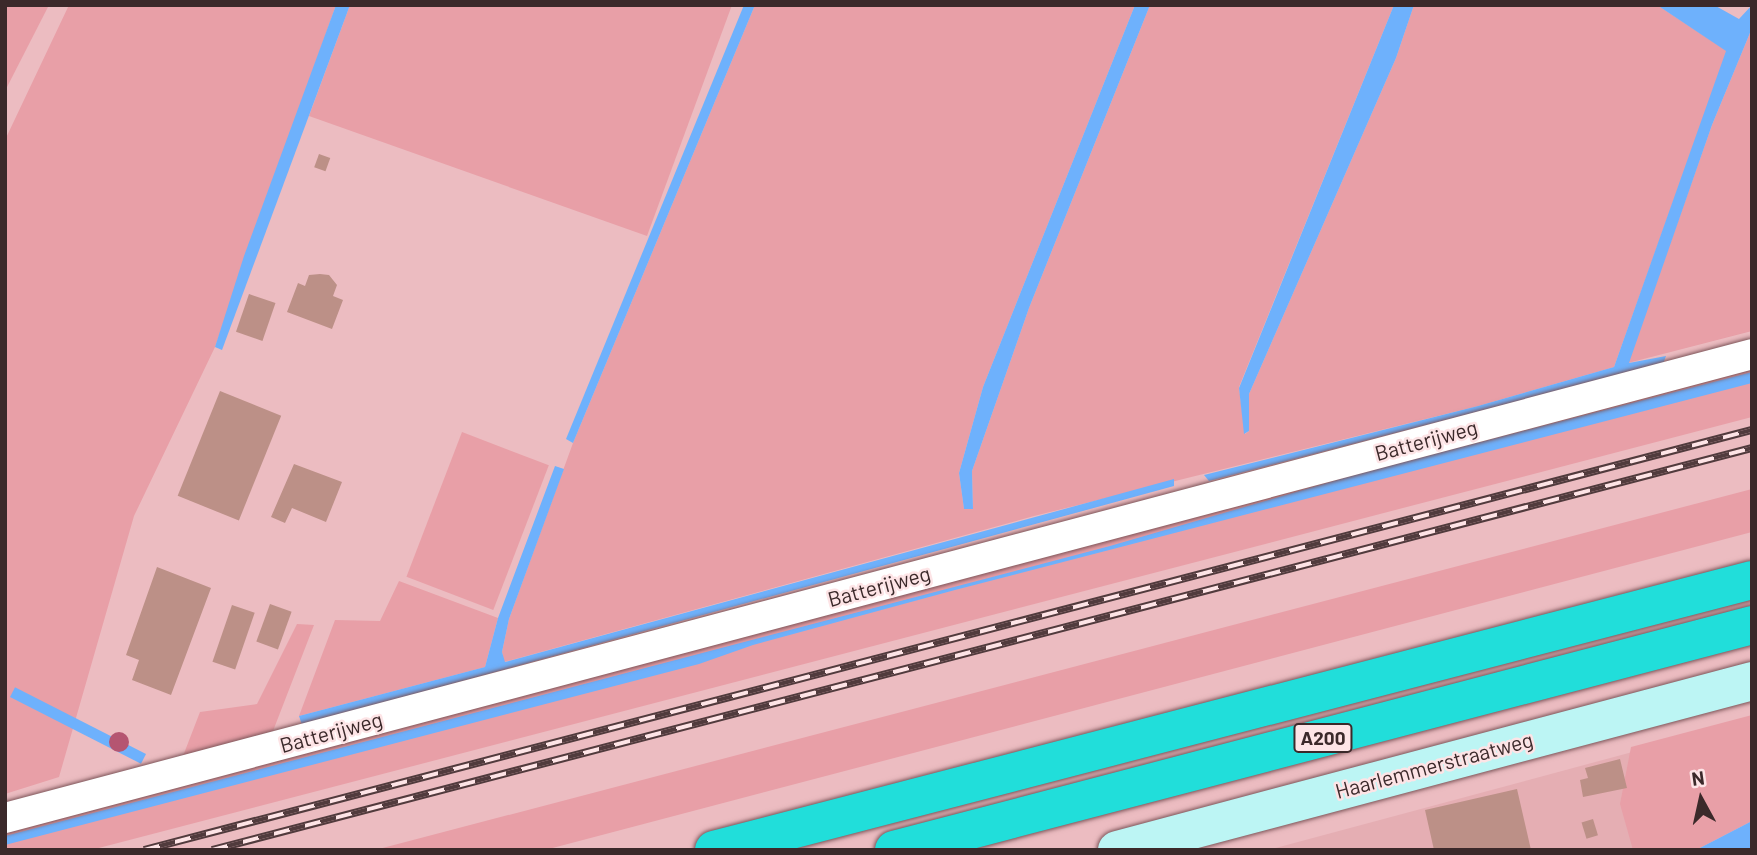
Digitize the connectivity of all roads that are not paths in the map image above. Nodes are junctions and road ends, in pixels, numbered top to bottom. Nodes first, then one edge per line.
1 (1752, 354) edge
2 (1752, 580) edge
3 (1752, 625) edge
4 (1752, 681) edge
5 (5, 818) edge
6 (714, 850) edge
7 (894, 850) edge
8 (1117, 850) edge

1 - 5 street, Batterijweg
2 - 6 highway, A200
3 - 7 highway, A200
4 - 8 main road, Haarlemmerstraatweg

